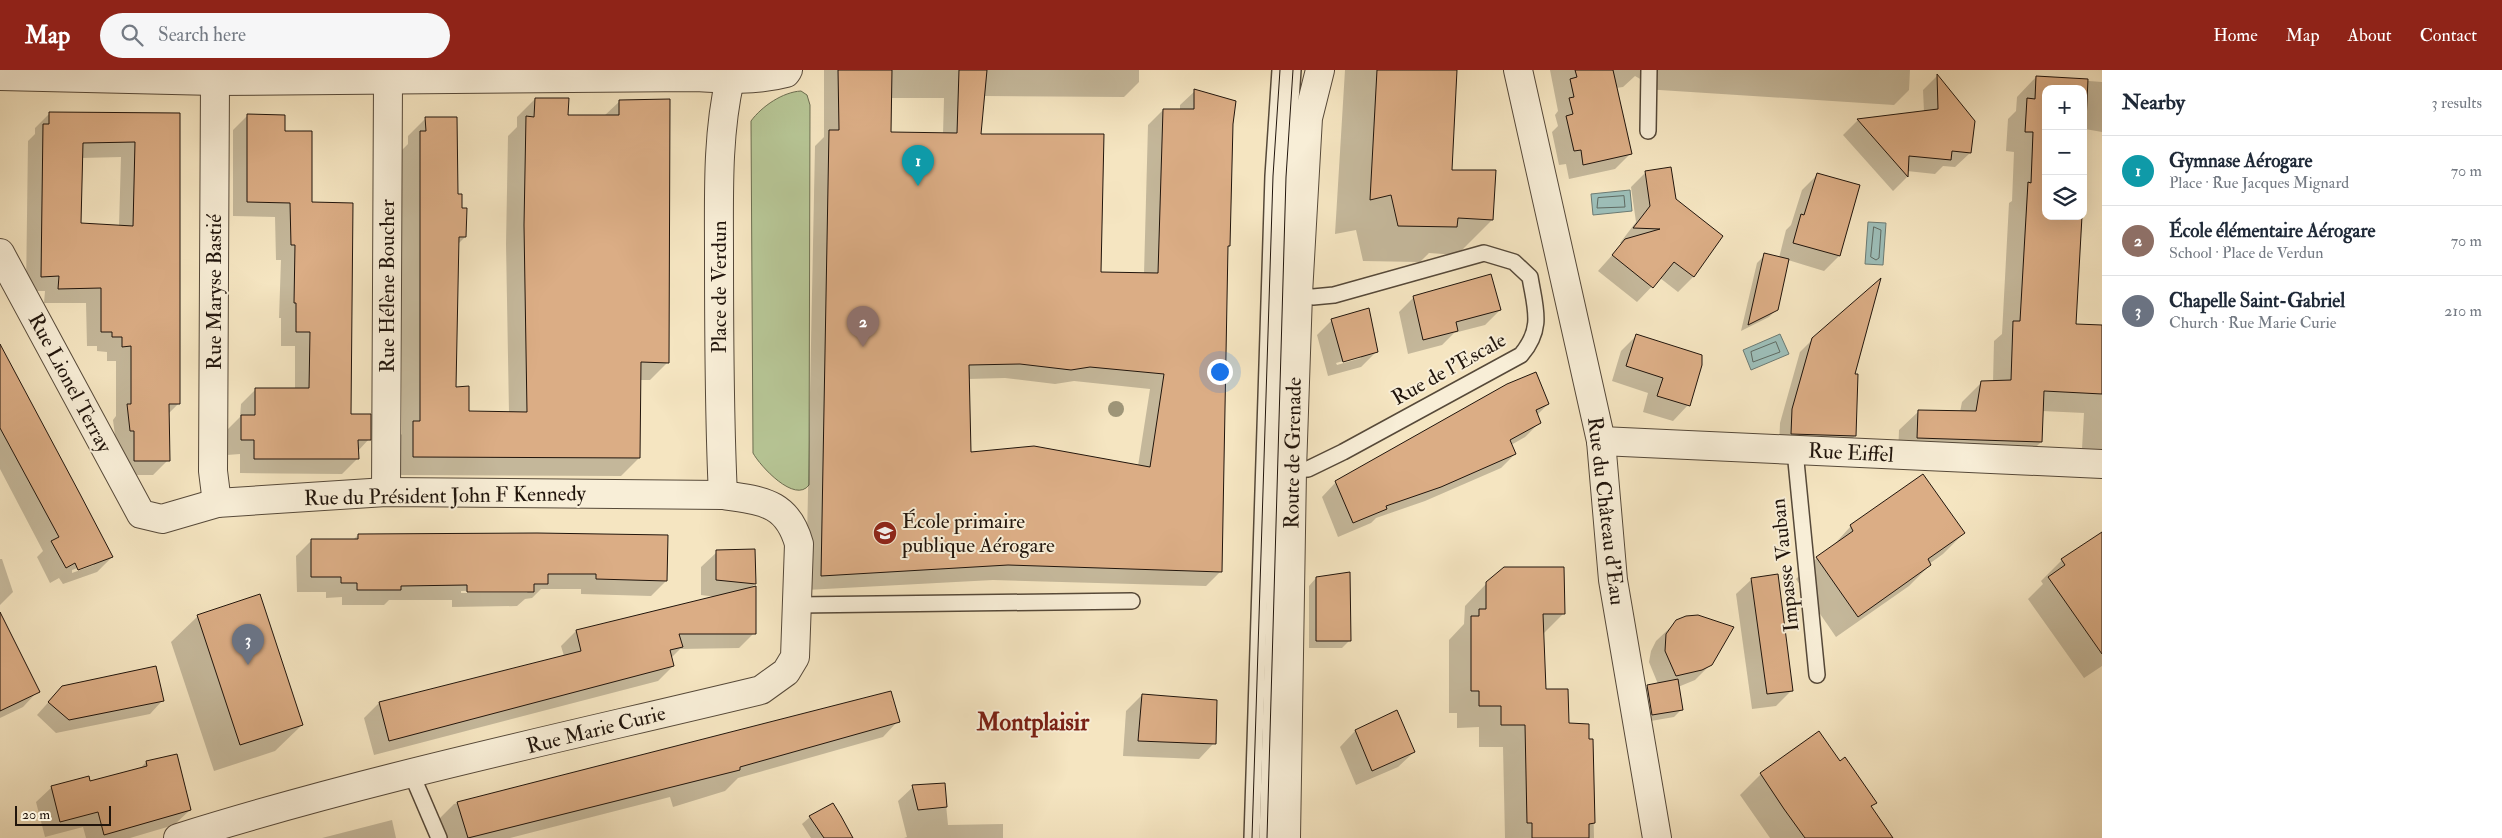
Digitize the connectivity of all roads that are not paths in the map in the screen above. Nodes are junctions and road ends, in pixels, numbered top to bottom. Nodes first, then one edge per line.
1 (788, 70) edge
2 (1280, 70) edge
3 (1293, 70) edge
4 (1320, 70) edge
5 (1518, 70) edge
6 (1649, 70) edge
7 (0, 76) edge
8 (730, 79) junction
9 (215, 81) junction
10 (388, 81) junction
11 (1648, 131) dead end
12 (0, 253) edge
13 (1298, 294) junction
14 (1600, 441) junction
15 (1795, 451) junction
16 (2102, 464) edge
17 (1292, 470) junction
18 (386, 492) junction
19 (722, 495) junction
20 (217, 503) junction
21 (141, 514) joint
22 (1132, 601) dead end
23 (798, 605) junction
24 (1817, 675) dead end
25 (412, 775) junction
26 (178, 838) edge
27 (439, 838) edge
28 (1252, 838) edge
29 (1267, 838) edge
30 (1286, 838) edge
31 (1657, 838) edge

1 - 8 street
2 - 28 lane
3 - 29 lane
4 - 13 street, Route de Grenade
5 - 14 street, Rue du Château d'Eau
6 - 11 lane
7 - 9 street
8 - 10 street
8 - 19 street, Place de Verdun
9 - 10 street
9 - 20 street, Rue Maryse Bastié
10 - 18 street, Rue Hélène Boucher
12 - 21 street, Rue Lionel Terray
13 - 17 street, Route de Grenade
13 - 17 lane, Rue de l'Escale
14 - 15 street, Rue Eiffel
14 - 31 street, Rue du Château d'Eau
15 - 16 street, Rue Eiffel
15 - 24 lane, Impasse Vauban
17 - 30 street, Route de Grenade
18 - 19 street, Rue du Président John F Kennedy
18 - 20 street, Rue du Président John F Kennedy
19 - 23 street, Rue Marie Curie
20 - 21 street, Rue du Président John F Kennedy
22 - 23 lane
23 - 25 street, Rue Marie Curie
25 - 26 street, Rue Marie Curie
25 - 27 lane

